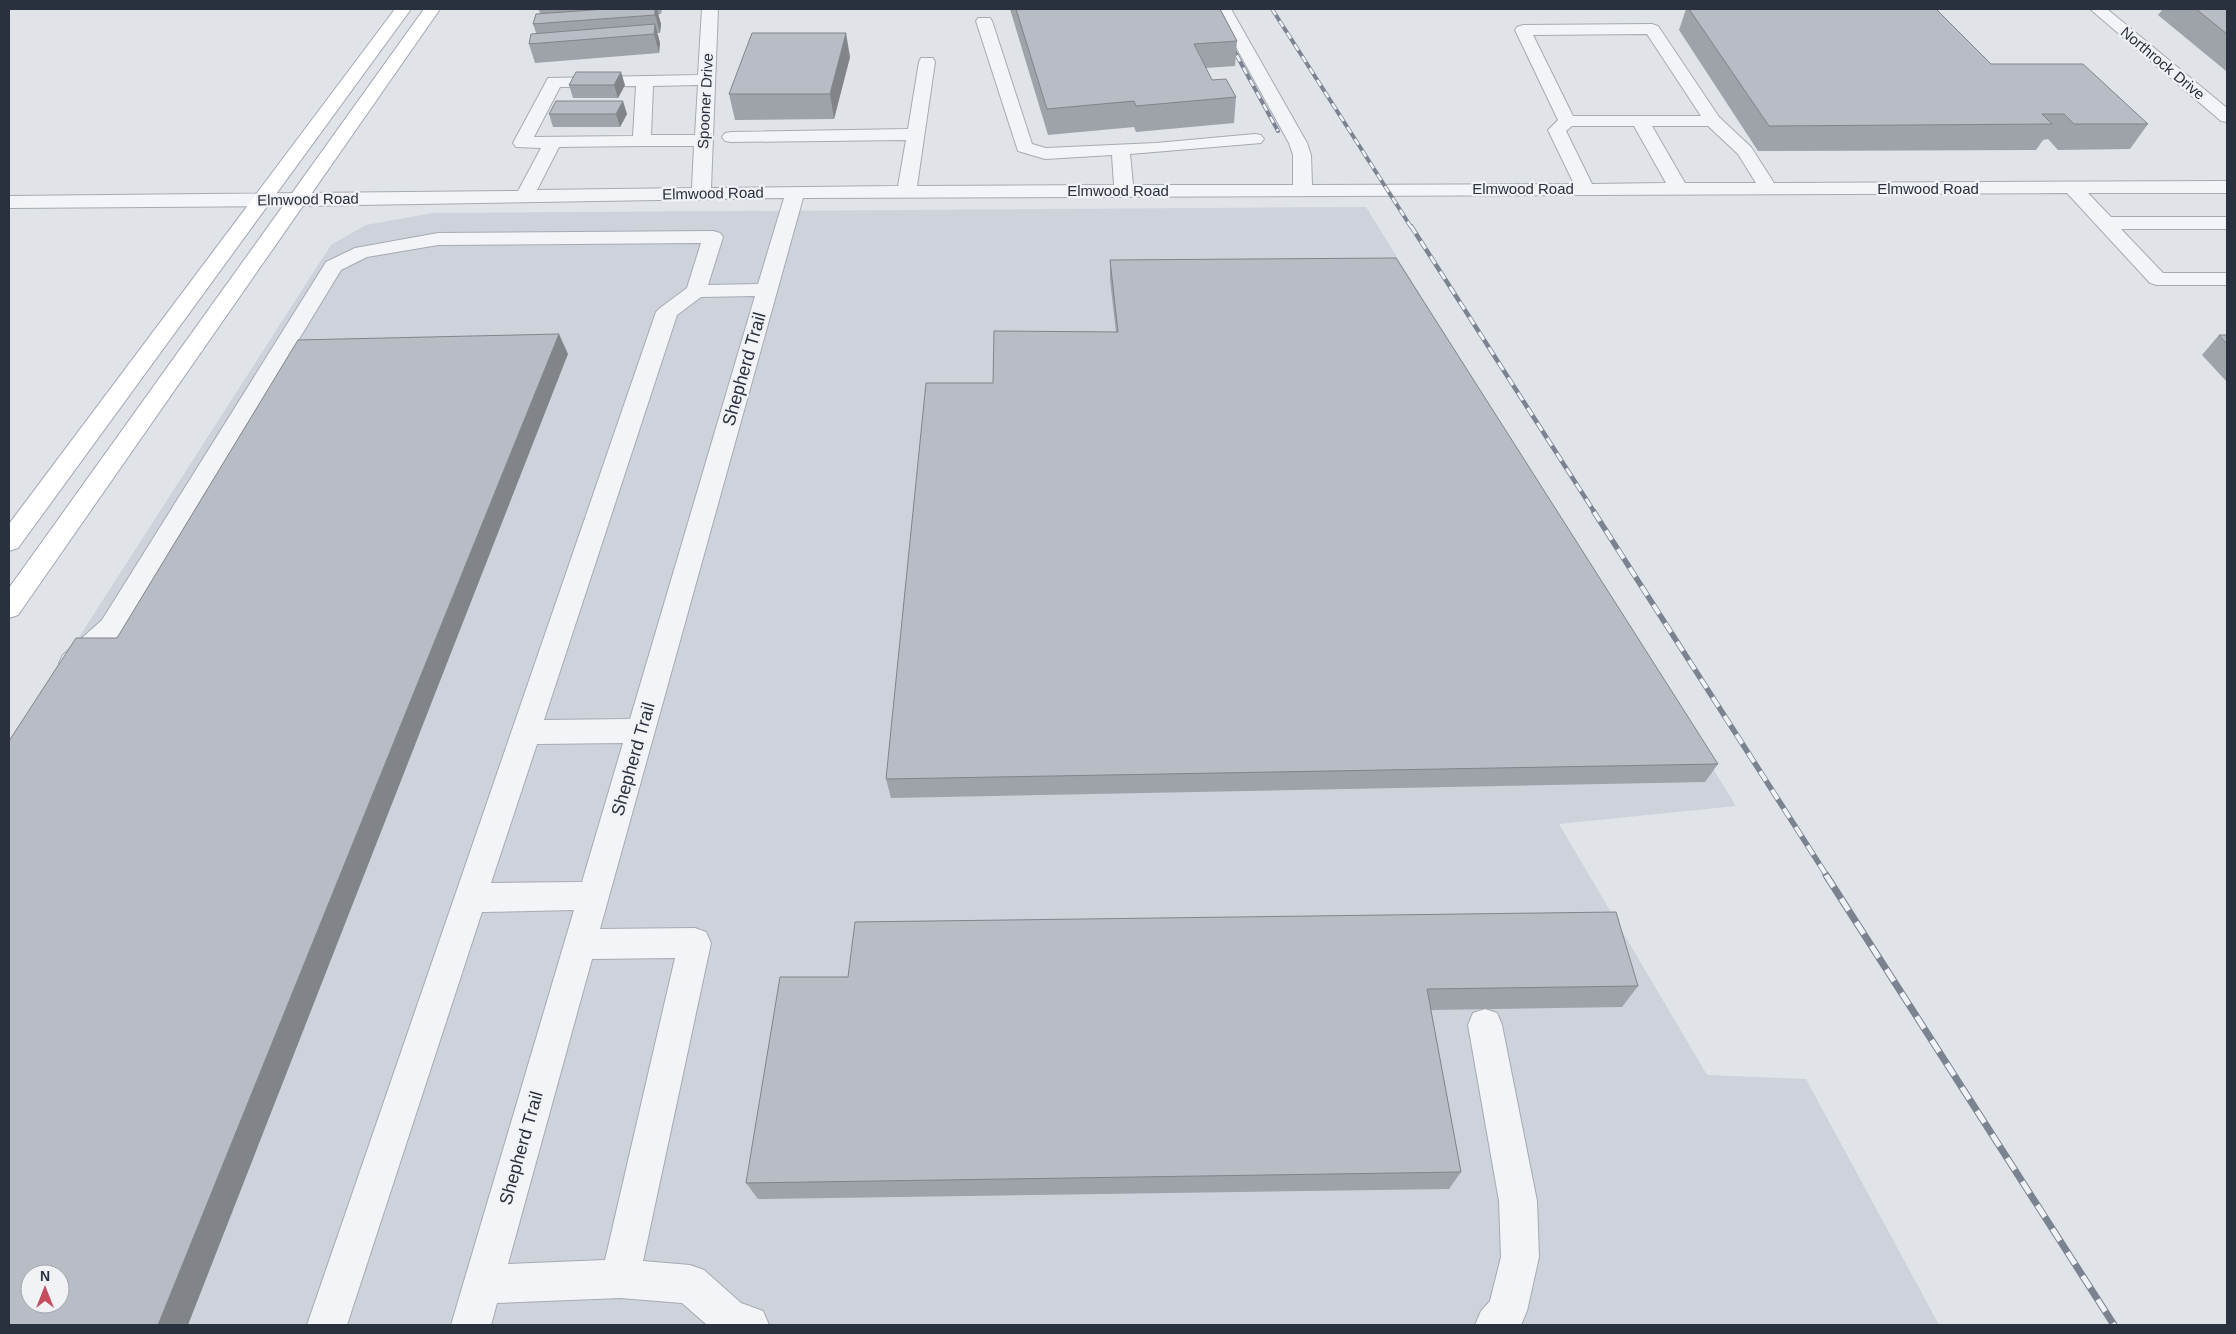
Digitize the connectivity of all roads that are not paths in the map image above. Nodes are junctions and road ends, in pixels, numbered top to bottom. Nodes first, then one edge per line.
1 (403, 9) edge
2 (432, 9) edge
3 (710, 9) edge
4 (1223, 9) edge
5 (2098, 9) edge
6 (984, 21) dead end
7 (927, 62) dead end
8 (706, 80) junction
9 (645, 81) junction
10 (2227, 117) edge
11 (1713, 120) junction
12 (1567, 121) junction
13 (1640, 121) junction
14 (916, 134) junction
15 (731, 137) dead end
16 (1255, 139) dead end
17 (704, 140) junction
18 (642, 141) junction
19 (553, 142) junction
20 (1121, 149) junction
21 (2227, 187) edge
22 (1585, 188) junction
23 (1678, 188) junction
24 (1768, 188) junction
25 (2074, 188) junction
26 (1304, 189) junction
27 (1124, 190) junction
28 (907, 191) junction
29 (795, 192) junction
30 (701, 193) junction
31 (525, 196) junction
32 (261, 200) junction
33 (298, 200) junction
34 (9, 202) edge
35 (2106, 223) junction
36 (2227, 223) edge
37 (2227, 279) edge
38 (766, 290) junction
39 (696, 291) junction
40 (9, 542) edge
41 (9, 608) edge
42 (60, 682) edge
43 (641, 731) junction
44 (526, 732) junction
45 (594, 896) junction
46 (470, 898) junction
47 (579, 944) junction
48 (1485, 1025) dead end
49 (620, 1279) junction
50 (483, 1284) junction
51 (327, 1325) edge
52 (471, 1325) edge
53 (749, 1325) edge
54 (1495, 1325) edge

1 - 32 main road
2 - 33 main road
3 - 8 street, Spooner Drive
4 - 26 street
5 - 10 street, Northrock Drive
6 - 20 street
7 - 14 street
8 - 9 street
8 - 17 street, Spooner Drive
9 - 18 street
9 - 19 street
11 - 12 street
11 - 13 street
11 - 24 street
12 - 13 street
12 - 22 street
13 - 23 street
14 - 15 street
14 - 28 street
16 - 20 street
17 - 18 street
17 - 30 street, Spooner Drive
18 - 19 street
19 - 31 street
20 - 27 street
21 - 25 street, Elmwood Road
22 - 23 street, Elmwood Road
22 - 26 street, Elmwood Road
23 - 24 street, Elmwood Road
24 - 25 street, Elmwood Road
25 - 35 street
26 - 27 street, Elmwood Road
27 - 28 street, Elmwood Road
28 - 29 street, Elmwood Road
29 - 30 street, Elmwood Road
29 - 38 street, Shepherd Trail
30 - 31 street, Elmwood Road
31 - 33 street, Elmwood Road
32 - 33 street, Elmwood Road
32 - 34 street, Elmwood Road
32 - 40 main road
33 - 41 main road
35 - 36 street
35 - 37 street
38 - 39 street
38 - 43 street, Shepherd Trail
39 - 42 street
39 - 44 street
43 - 44 street
43 - 45 street, Shepherd Trail
44 - 46 street
45 - 46 street
45 - 47 street, Shepherd Trail
46 - 51 street
47 - 49 street
47 - 50 street, Shepherd Trail
48 - 54 street
49 - 50 street
49 - 53 street
50 - 52 street, Shepherd Trail

